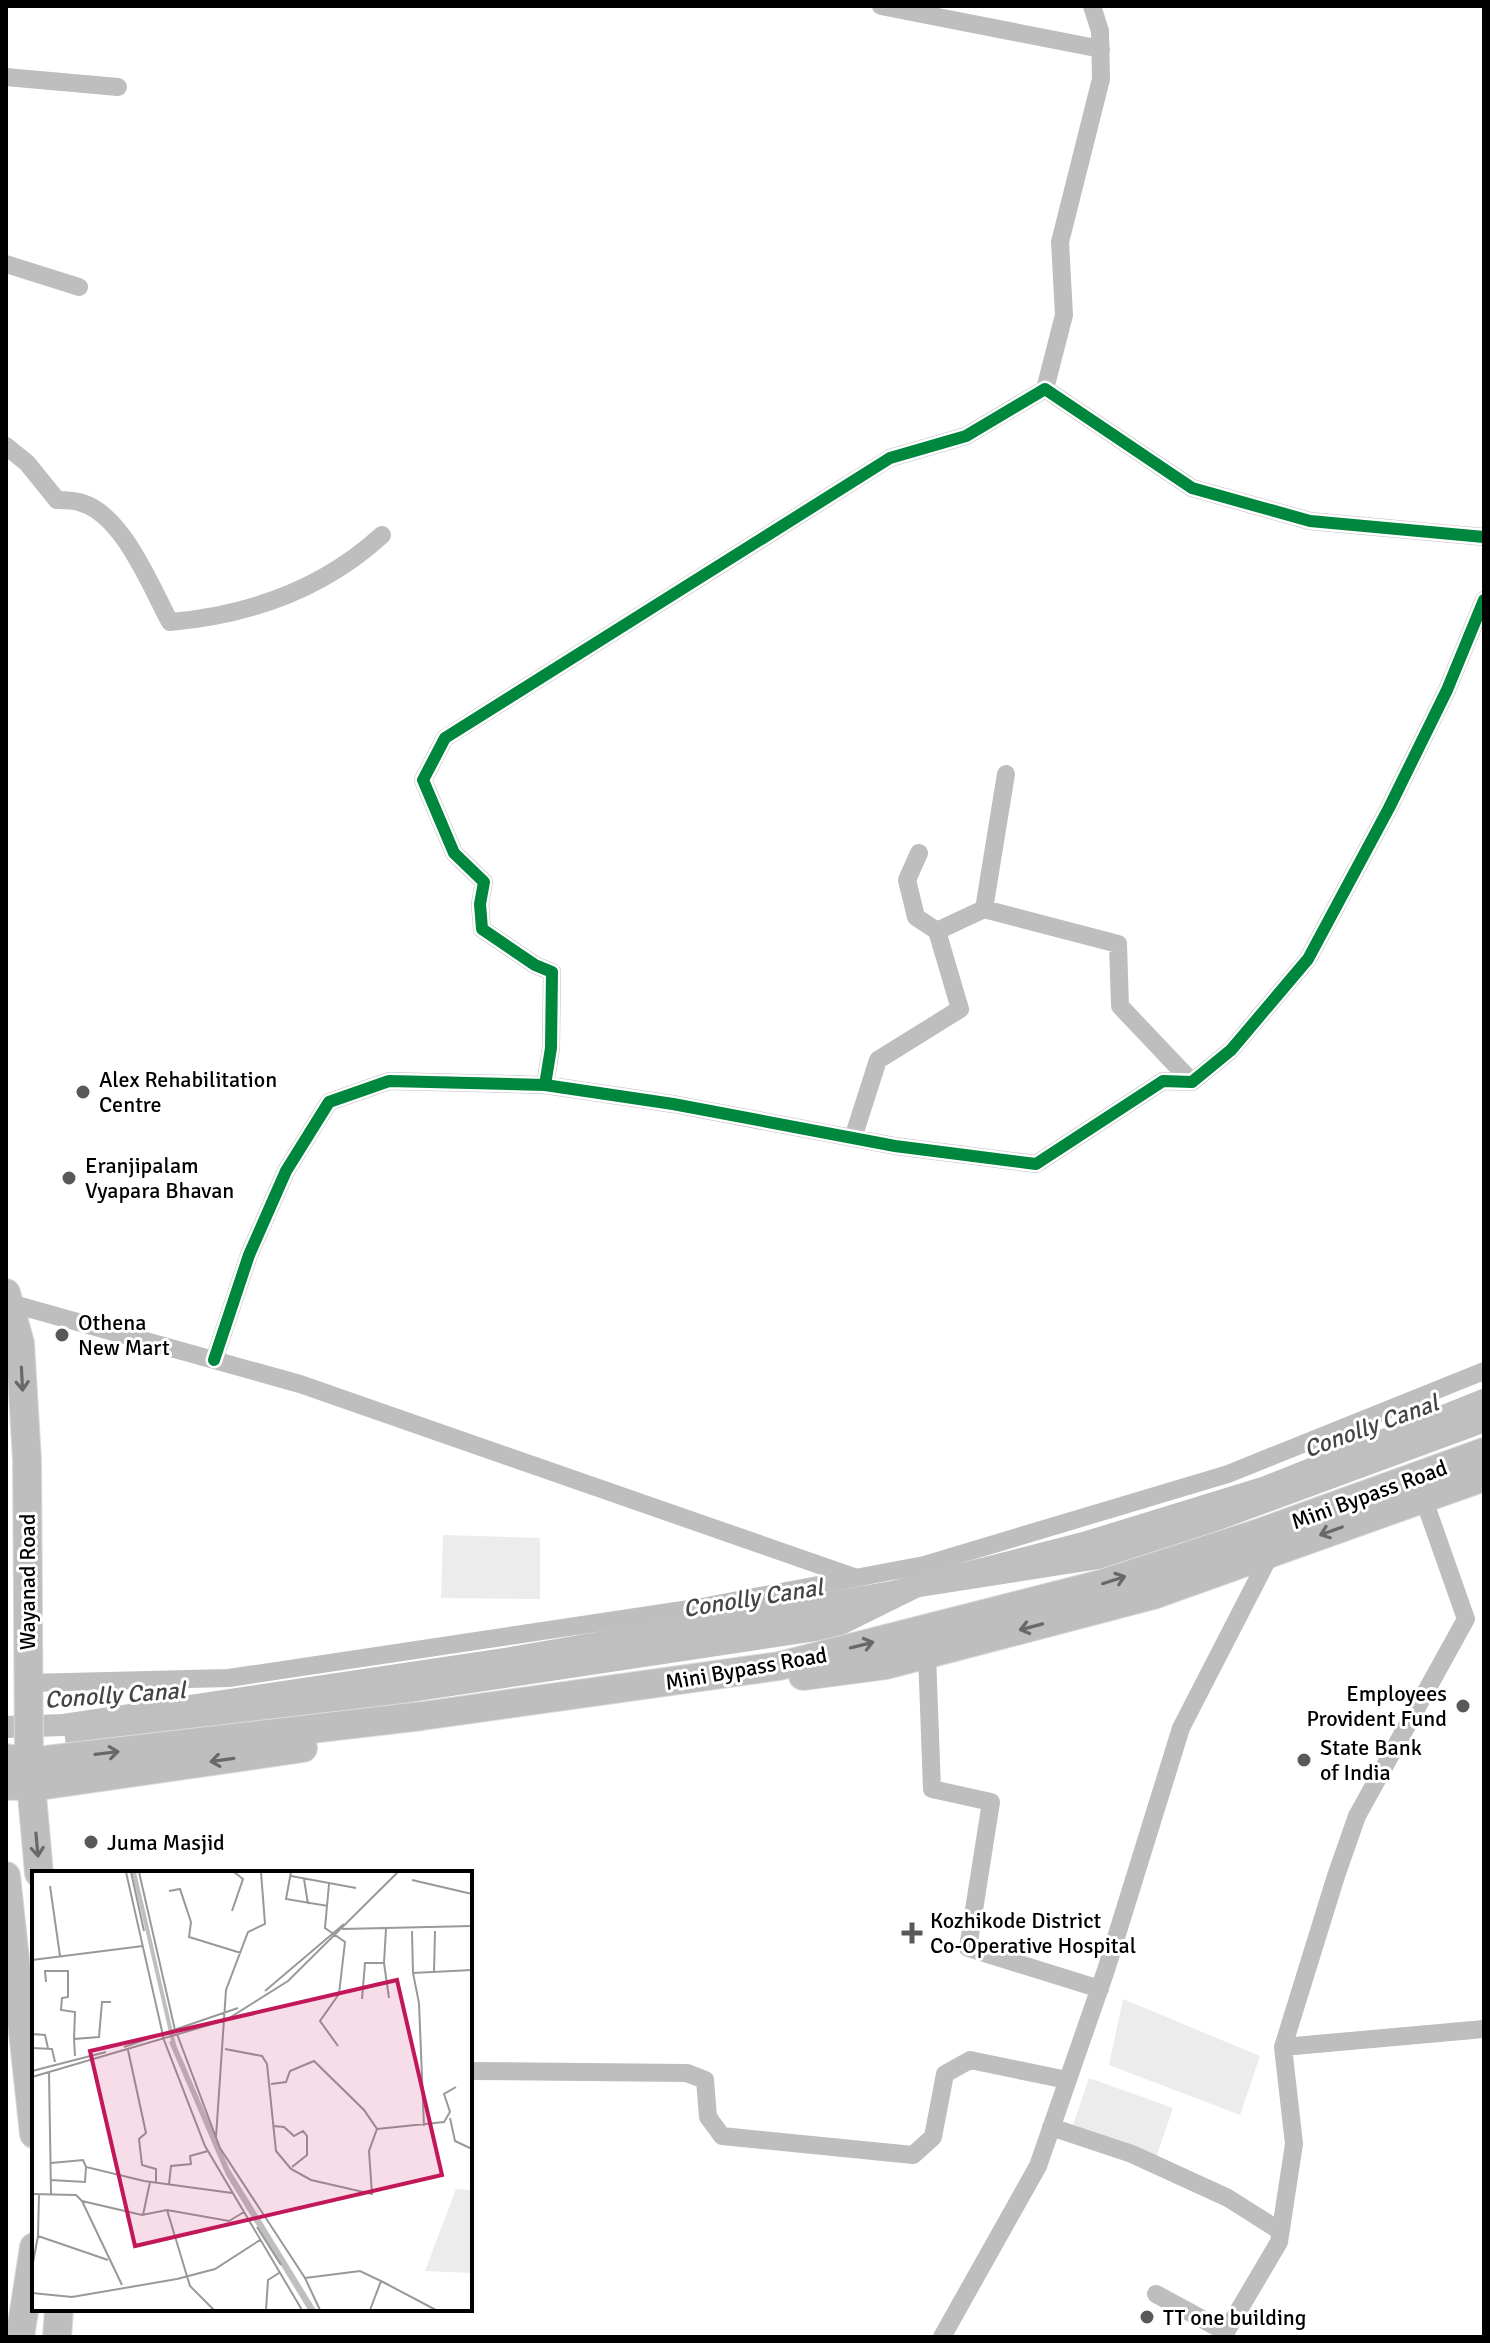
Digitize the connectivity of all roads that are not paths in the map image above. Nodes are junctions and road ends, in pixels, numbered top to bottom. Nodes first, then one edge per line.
1 (881, 6) edge
2 (1092, 6) edge
3 (1101, 49) junction
4 (6, 77) edge
5 (118, 87) dead end
6 (6, 264) edge
7 (79, 287) dead end
8 (1045, 389) junction
9 (6, 446) edge
10 (382, 535) dead end
11 (1484, 537) edge
12 (1484, 600) edge
13 (1006, 774) dead end
14 (919, 853) dead end
15 (984, 909) junction
16 (937, 931) junction
17 (1192, 1082) junction
18 (545, 1085) junction
19 (853, 1138) junction
20 (7, 1299) edge
21 (214, 1360) junction
22 (1484, 1371) edge
23 (1484, 1452) edge
24 (1484, 1477) edge
25 (1423, 1497) junction
26 (1271, 1553) junction
27 (856, 1578) junction
28 (927, 1654) junction
29 (27, 1683) junction
30 (18, 1773) edge
31 (39, 1871) edge
32 (6, 1876) edge
33 (1100, 1989) junction
34 (1484, 2029) edge
35 (1283, 2047) junction
36 (472, 2071) edge
37 (1067, 2080) junction
38 (32, 2116) edge
39 (1051, 2127) junction
40 (1280, 2231) junction
41 (32, 2260) edge
42 (1156, 2294) dead end
43 (59, 2311) edge
44 (1224, 2334) edge
45 (20, 2337) edge
46 (57, 2337) edge
47 (942, 2337) edge

1 - 3 street
2 - 3 street
3 - 8 street
4 - 5 street
6 - 7 street
8 - 11 street
8 - 18 street
9 - 10 street
12 - 17 street
13 - 15 street
14 - 16 street
15 - 16 street
15 - 17 street
16 - 19 street
17 - 19 street
18 - 19 street
18 - 21 street
20 - 21 street
20 -> 29 main road, Wayanad Road
21 - 27 street
22 - 27 street
30 -> 23 main road, Mini Bypass Road
24 - 25 main road, Mini Bypass Road
25 -> 26 main road, Mini Bypass Road
25 - 35 street
26 -> 28 main road, Mini Bypass Road
26 - 33 street
27 - 29 street
28 -> 30 main road, Mini Bypass Road
28 - 33 street
29 - 30 main road, Wayanad Road
30 -> 31 main road, Wayanad Road
32 - 38 main road
33 - 37 street
34 - 35 street
35 - 40 street
36 - 37 street
37 - 39 street
39 - 40 street
39 - 47 street
40 - 44 street
41 - 45 main road
42 - 44 street
43 - 46 main road

